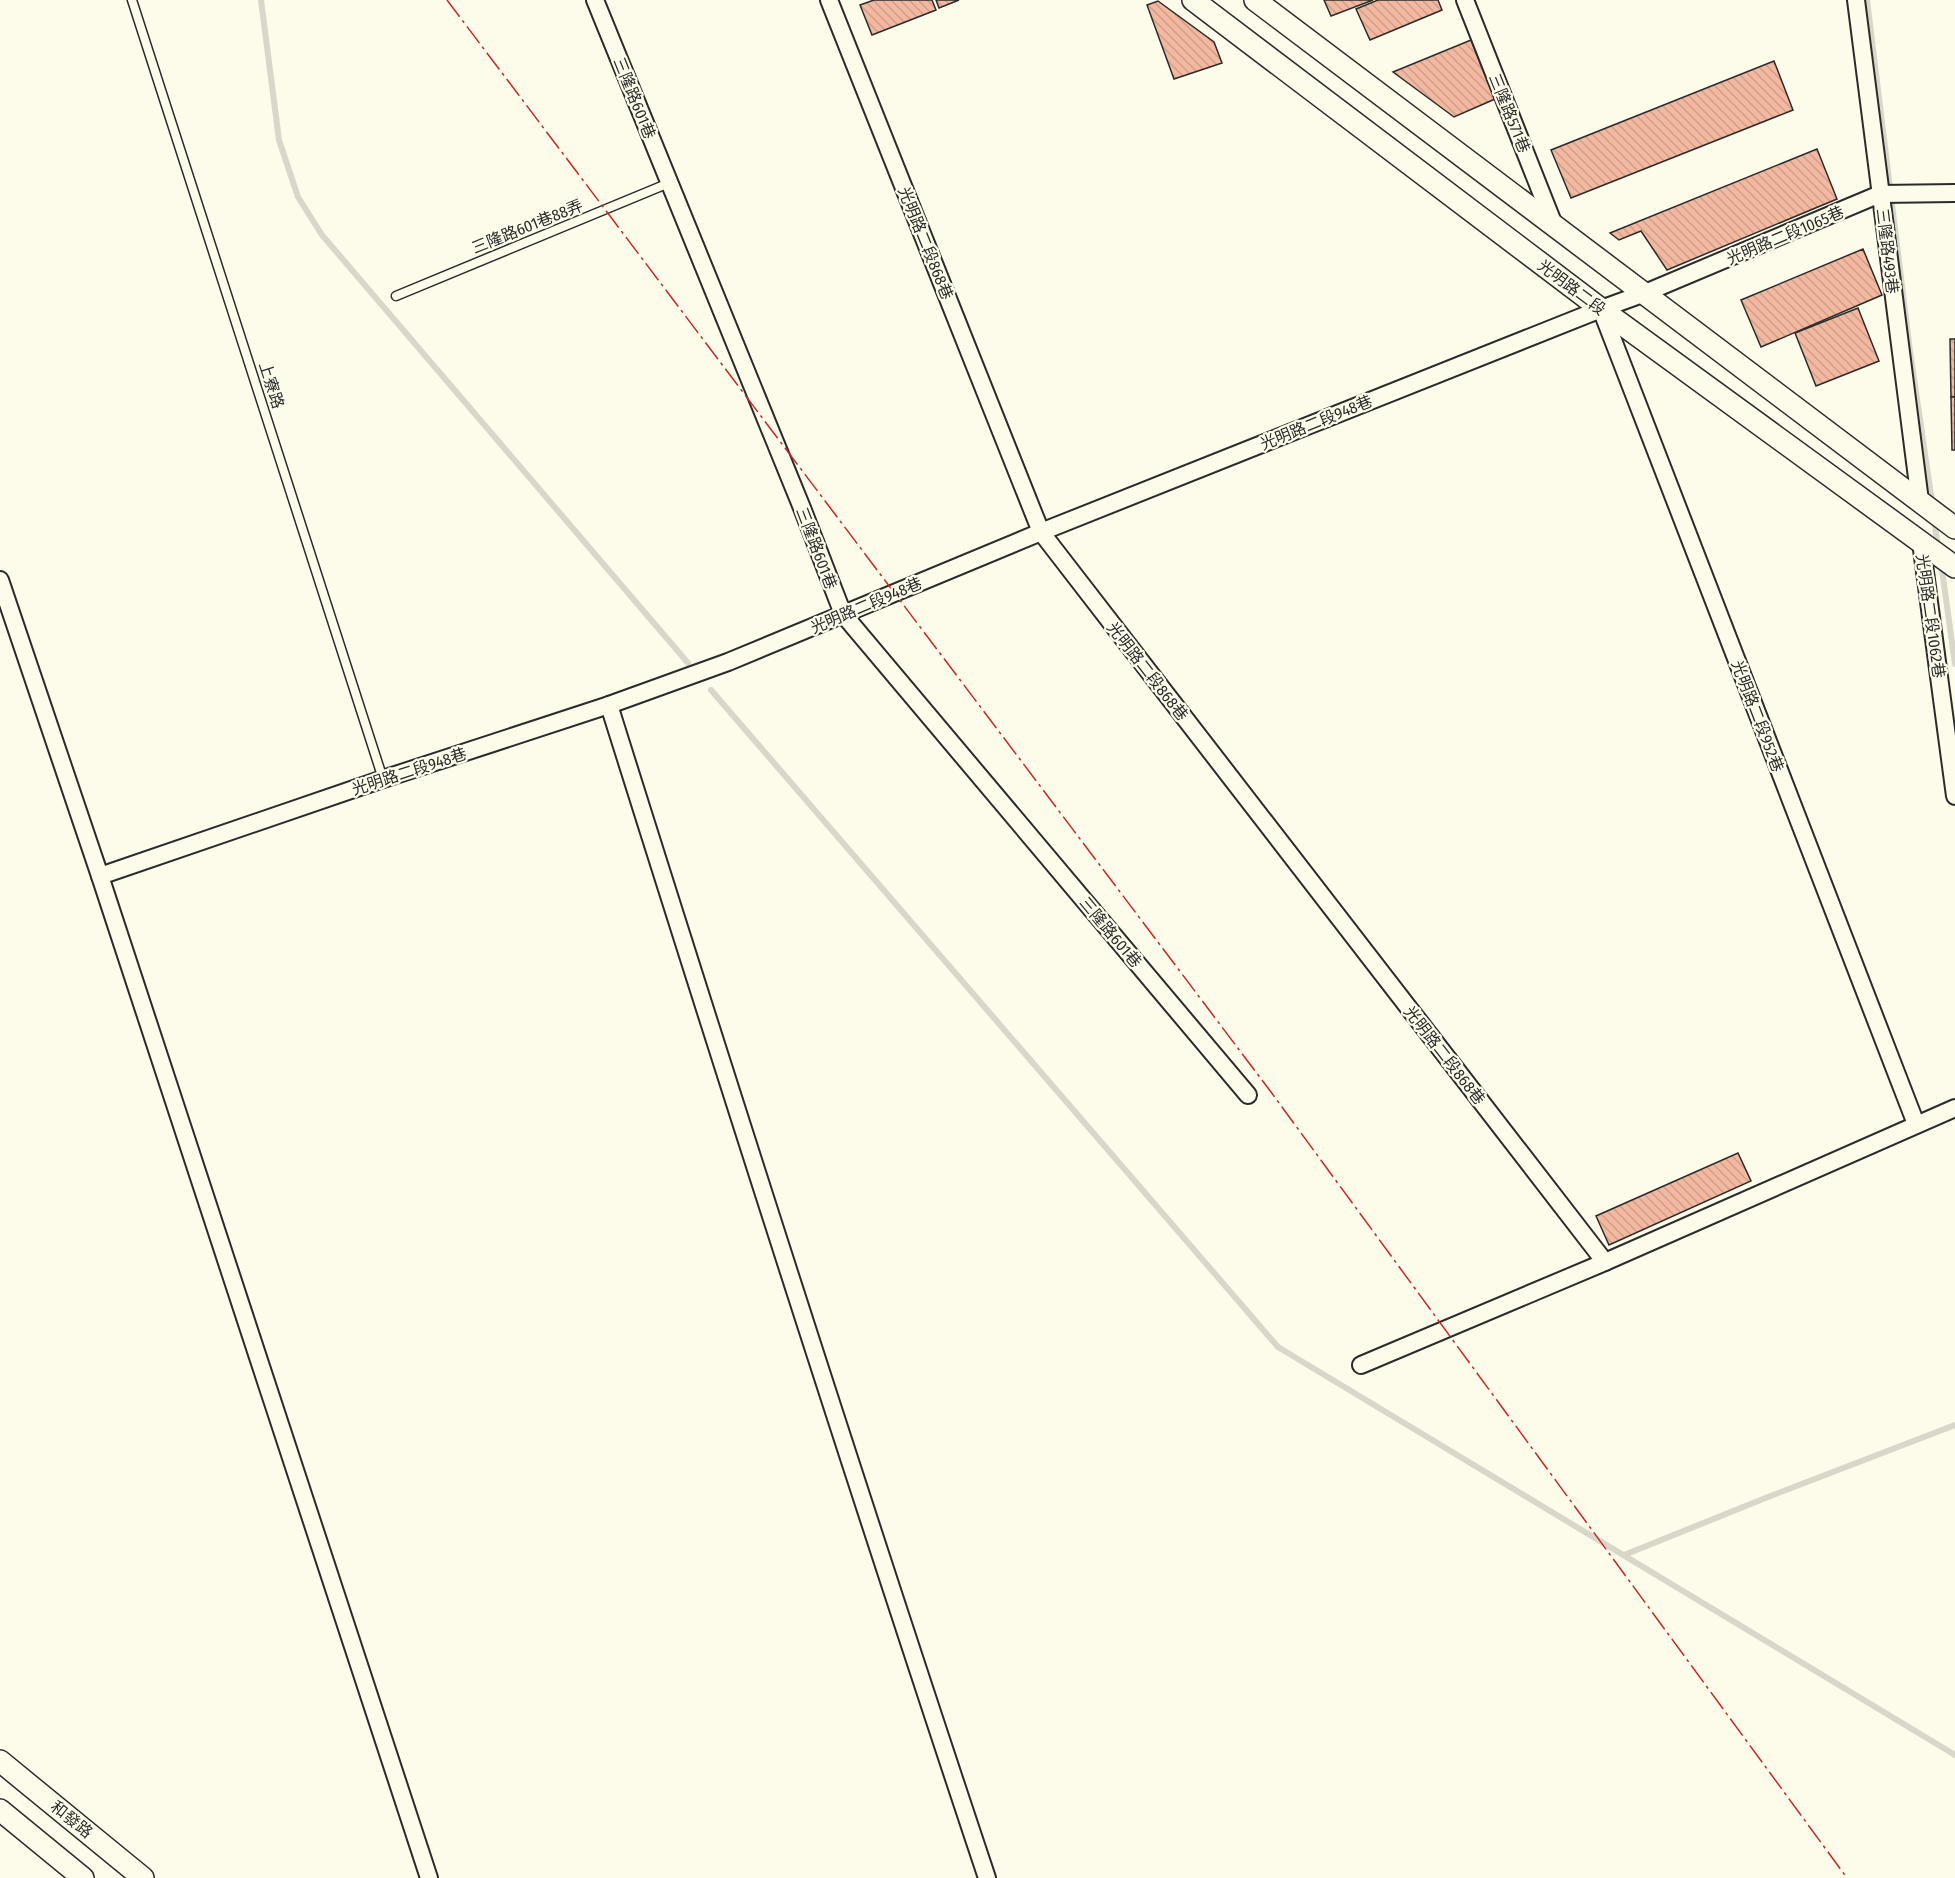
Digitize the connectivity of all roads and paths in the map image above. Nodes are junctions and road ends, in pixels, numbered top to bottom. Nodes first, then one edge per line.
1 (132, 0) edge
2 (595, 0) edge
3 (829, 0) edge
4 (1193, 0) edge
5 (1255, 0) edge
6 (1465, 0) edge
7 (1856, 0) edge
8 (669, 183) junction
9 (1955, 193) edge
10 (1887, 194) junction
11 (1554, 225) junction
12 (1645, 293) junction
13 (396, 296) dead end
14 (1610, 305) junction
15 (1920, 501) junction
16 (1955, 528) edge
17 (1041, 532) junction
18 (1921, 542) junction
19 (1955, 567) edge
20 (0, 580) edge
21 (843, 614) junction
22 (609, 705) junction
23 (383, 779) junction
24 (1955, 796) edge
25 (100, 876) junction
26 (1248, 1095) dead end
27 (1955, 1108) edge
28 (1916, 1124) junction
29 (1605, 1262) junction
30 (1361, 1365) dead end
31 (0, 1761) edge
32 (0, 1810) edge
33 (83, 1878) edge
34 (143, 1878) edge
35 (429, 1878) edge
36 (987, 1878) edge

1 - 23 lane, 上寮路
2 - 8 street, 三隆路601巷
3 - 17 street, 光明路二段868巷
4 - 14 street, 光明路二段
5 - 11 street
6 - 11 street, 三隆路571巷
7 - 10 street, 三隆路493巷
8 - 13 lane, 三隆路601巷88弄
8 - 21 street, 三隆路601巷
9 - 10 street, 光明路二段1065巷
10 - 12 street, 光明路二段1065巷
10 - 15 street, 三隆路493巷
11 - 12 street
12 - 14 street, 光明路二段1065巷
12 - 15 street
14 - 17 street, 光明路二段948巷
14 - 18 street, 光明路二段
14 - 28 street, 光明路二段952巷
15 - 16 street
17 - 21 street, 光明路二段948巷
17 - 29 street, 光明路二段868巷
18 - 19 street, 光明路二段
18 - 24 street, 光明路二段1062巷
20 - 25 street
21 - 22 street, 光明路二段948巷
21 - 26 street, 三隆路601巷
22 - 23 street, 光明路二段948巷
22 - 36 street
23 - 25 street, 光明路二段948巷
25 - 35 street
27 - 28 street
28 - 29 street
29 - 30 street
31 - 34 street, 和發路
32 - 33 street

